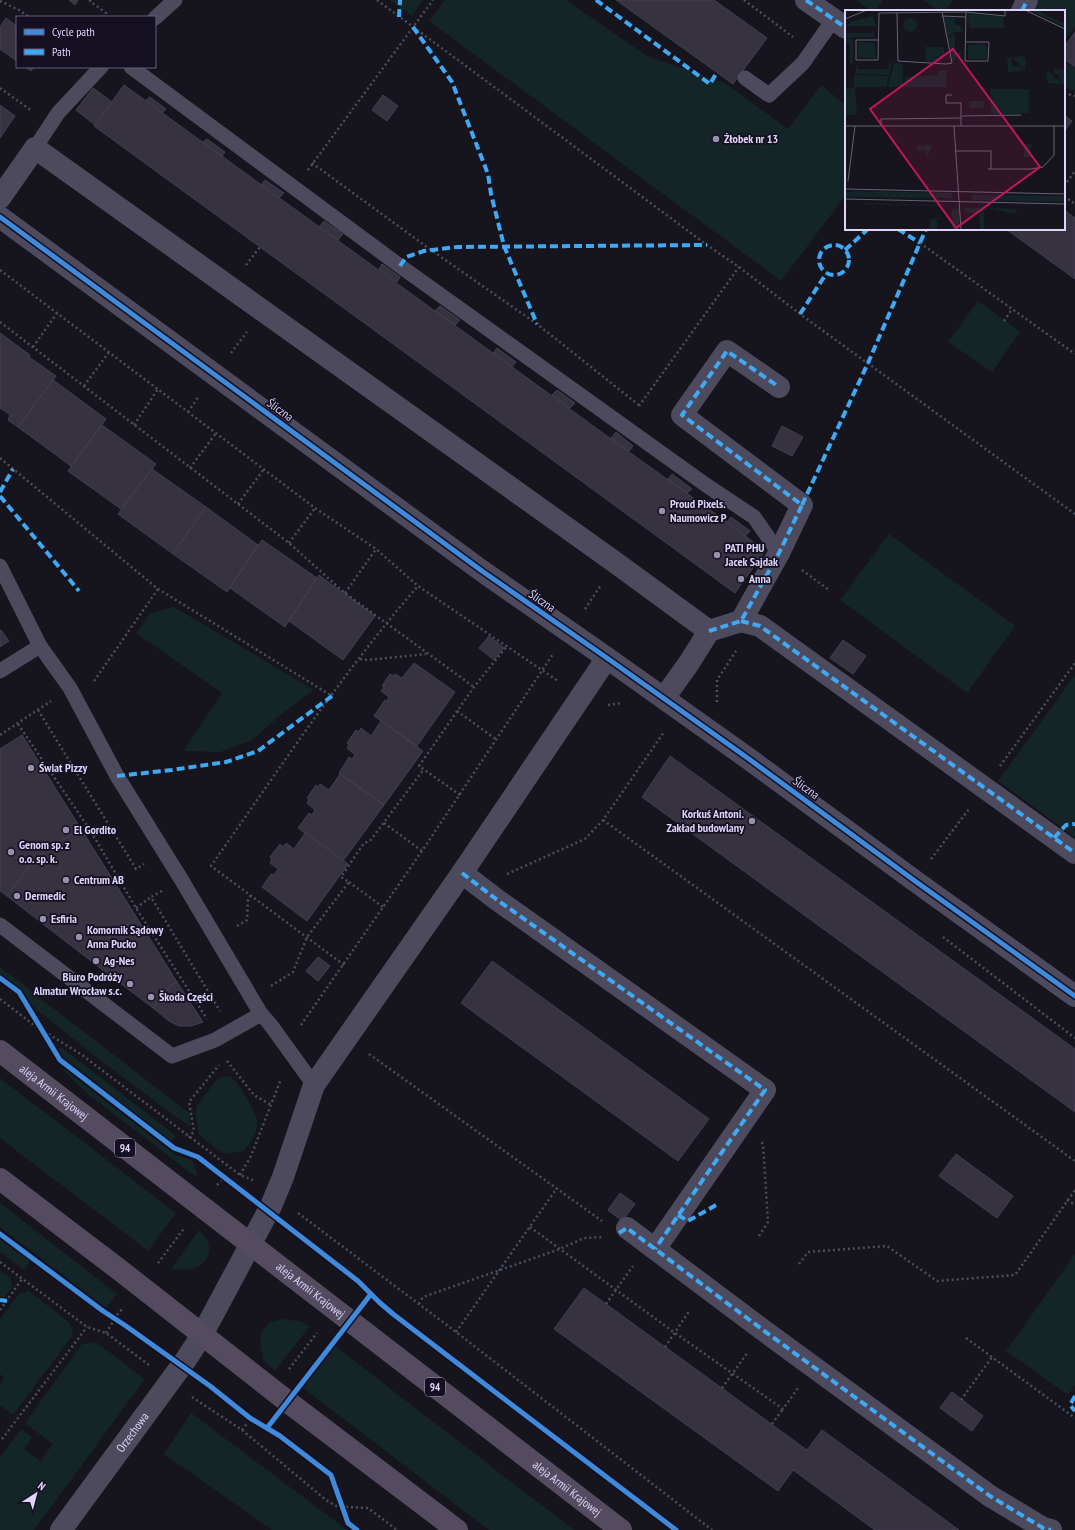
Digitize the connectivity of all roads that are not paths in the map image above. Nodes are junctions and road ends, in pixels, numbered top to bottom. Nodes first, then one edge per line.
1 (176, 0) edge
2 (806, 0) edge
3 (1026, 0) edge
4 (1022, 10) edge
5 (156, 17) edge
6 (840, 24) edge
7 (100, 68) edge
8 (132, 68) edge
9 (745, 78) dead end
10 (35, 148) junction
11 (0, 198) edge
12 (0, 217) edge
13 (779, 388) dead end
14 (779, 553) junction
15 (0, 566) edge
16 (741, 621) junction
17 (709, 631) junction
18 (40, 646) junction
19 (607, 658) junction
20 (0, 670) edge
21 (664, 698) junction
22 (1075, 854) edge
23 (462, 873) junction
24 (0, 925) edge
25 (1075, 996) edge
26 (261, 1014) junction
27 (0, 1051) edge
28 (314, 1085) junction
29 (0, 1179) edge
30 (617, 1226) road end
31 (250, 1244) junction
32 (651, 1247) junction
33 (202, 1335) junction
34 (61, 1530) edge
35 (457, 1530) edge
36 (620, 1530) edge
37 (1051, 1530) edge

1 - 5 lane
2 - 6 street
3 - 4 street
6 - 9 lane
7 - 10 lane
8 - 14 lane
10 - 11 street
10 - 17 street
12 - 19 street, Śliczna
13 - 14 street
14 - 16 street
15 - 18 lane
16 - 17 street
16 - 22 street
17 - 21 street
18 - 20 lane
18 - 26 lane
19 - 21 street, Śliczna
19 - 23 street, Orzechowa
21 - 25 street, Śliczna
23 - 28 street, Orzechowa
23 - 32 street
24 - 26 lane
26 - 28 lane
27 - 31 main road, aleja Armii Krajowej / 94
28 - 31 street, Orzechowa
29 - 33 main road
30 - 32 street
31 - 33 street, Orzechowa
31 - 36 main road, aleja Armii Krajowej / 94
32 - 37 street
33 - 34 street, Orzechowa
33 - 35 main road

